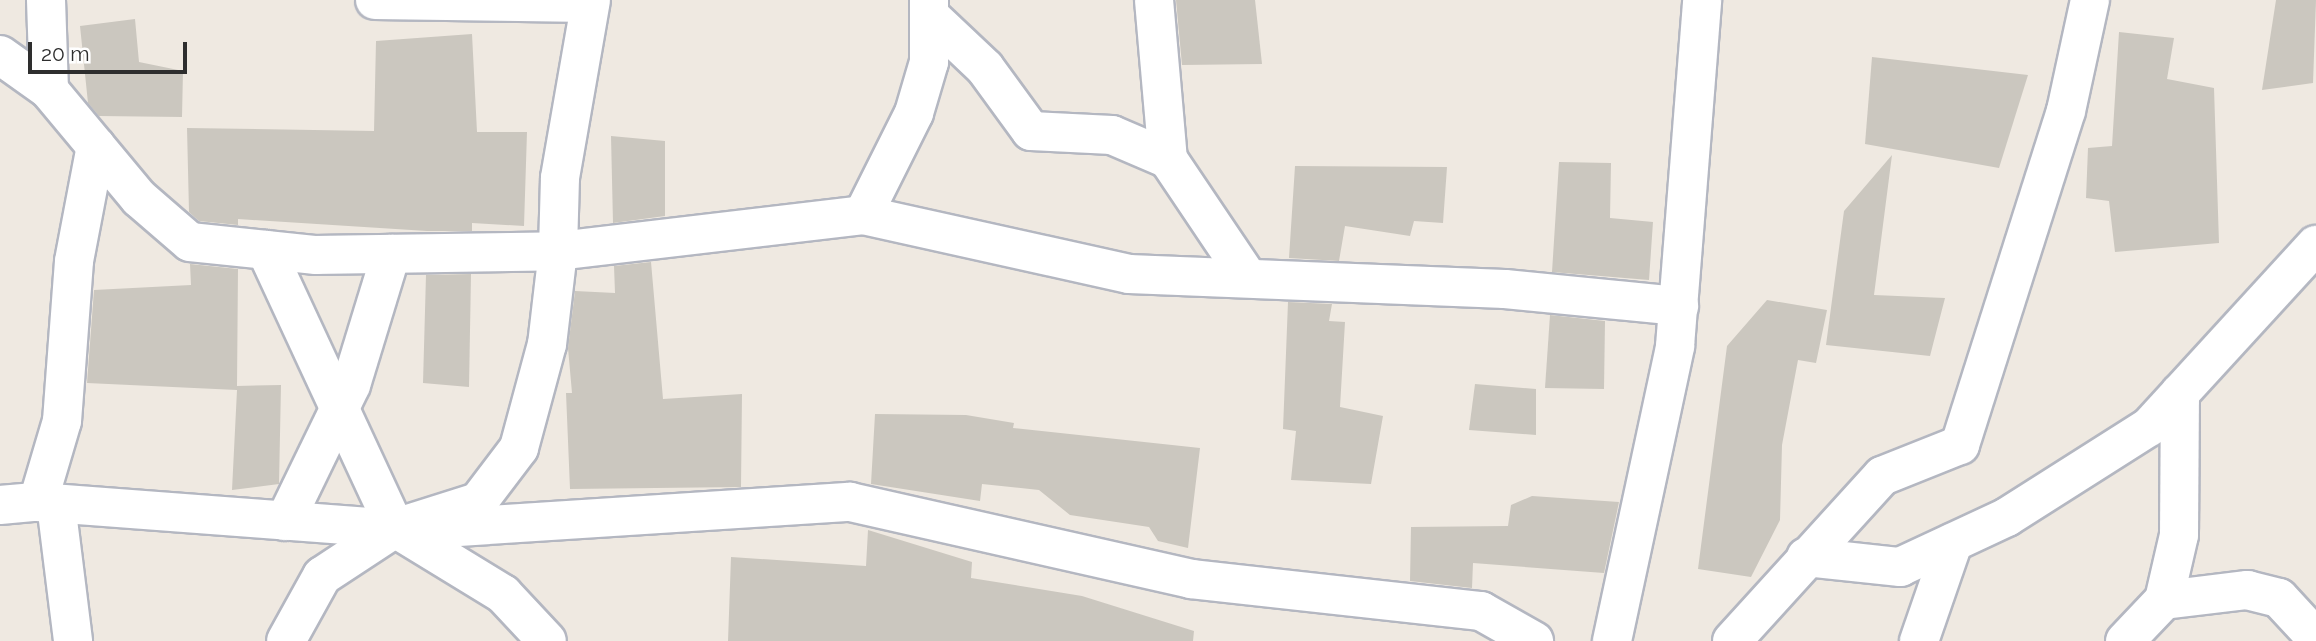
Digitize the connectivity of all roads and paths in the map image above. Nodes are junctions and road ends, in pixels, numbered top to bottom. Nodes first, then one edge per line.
1 (46, 0) edge
2 (375, 0) edge
3 (1154, 0) edge
4 (1702, 0) edge
5 (2090, 0) edge
6 (591, 2) edge
7 (929, 7) edge
8 (0, 55) edge
9 (49, 90) junction
10 (96, 146) junction
11 (1168, 159) junction
12 (863, 215) junction
13 (2316, 245) edge
14 (266, 250) junction
15 (558, 251) junction
16 (391, 254) junction
17 (1248, 278) junction
18 (1679, 306) junction
19 (2180, 393) junction
20 (342, 404) junction
21 (47, 503) junction
22 (0, 505) edge
23 (285, 521) junction
24 (395, 528) junction
25 (1953, 543) junction
26 (1806, 557) junction
27 (2164, 600) junction
28 (2316, 638) edge
29 (73, 641) edge
30 (286, 641) edge
31 (547, 641) edge
32 (1534, 641) edge
33 (1612, 641) edge
34 (1732, 641) edge
35 (1919, 641) edge
36 (2125, 641) edge

1 - 9 street
2 - 6 street
3 - 11 street
4 - 18 street
5 - 26 street
6 - 15 street
7 - 11 street
7 - 12 street
8 - 9 street
9 - 10 street
10 - 14 street
10 - 21 street
11 - 17 street
12 - 15 street
12 - 17 street
13 - 19 street
14 - 16 street
14 - 20 street
15 - 16 street
15 - 24 street
16 - 20 street
17 - 18 street
18 - 33 street
19 - 25 street
19 - 27 street
20 - 23 street
20 - 24 street
21 - 22 street
21 - 23 street
21 - 29 street
23 - 24 street
24 - 30 street
24 - 31 street
24 - 32 street
25 - 26 street
25 - 35 street
26 - 34 street
27 - 28 street
27 - 36 street

